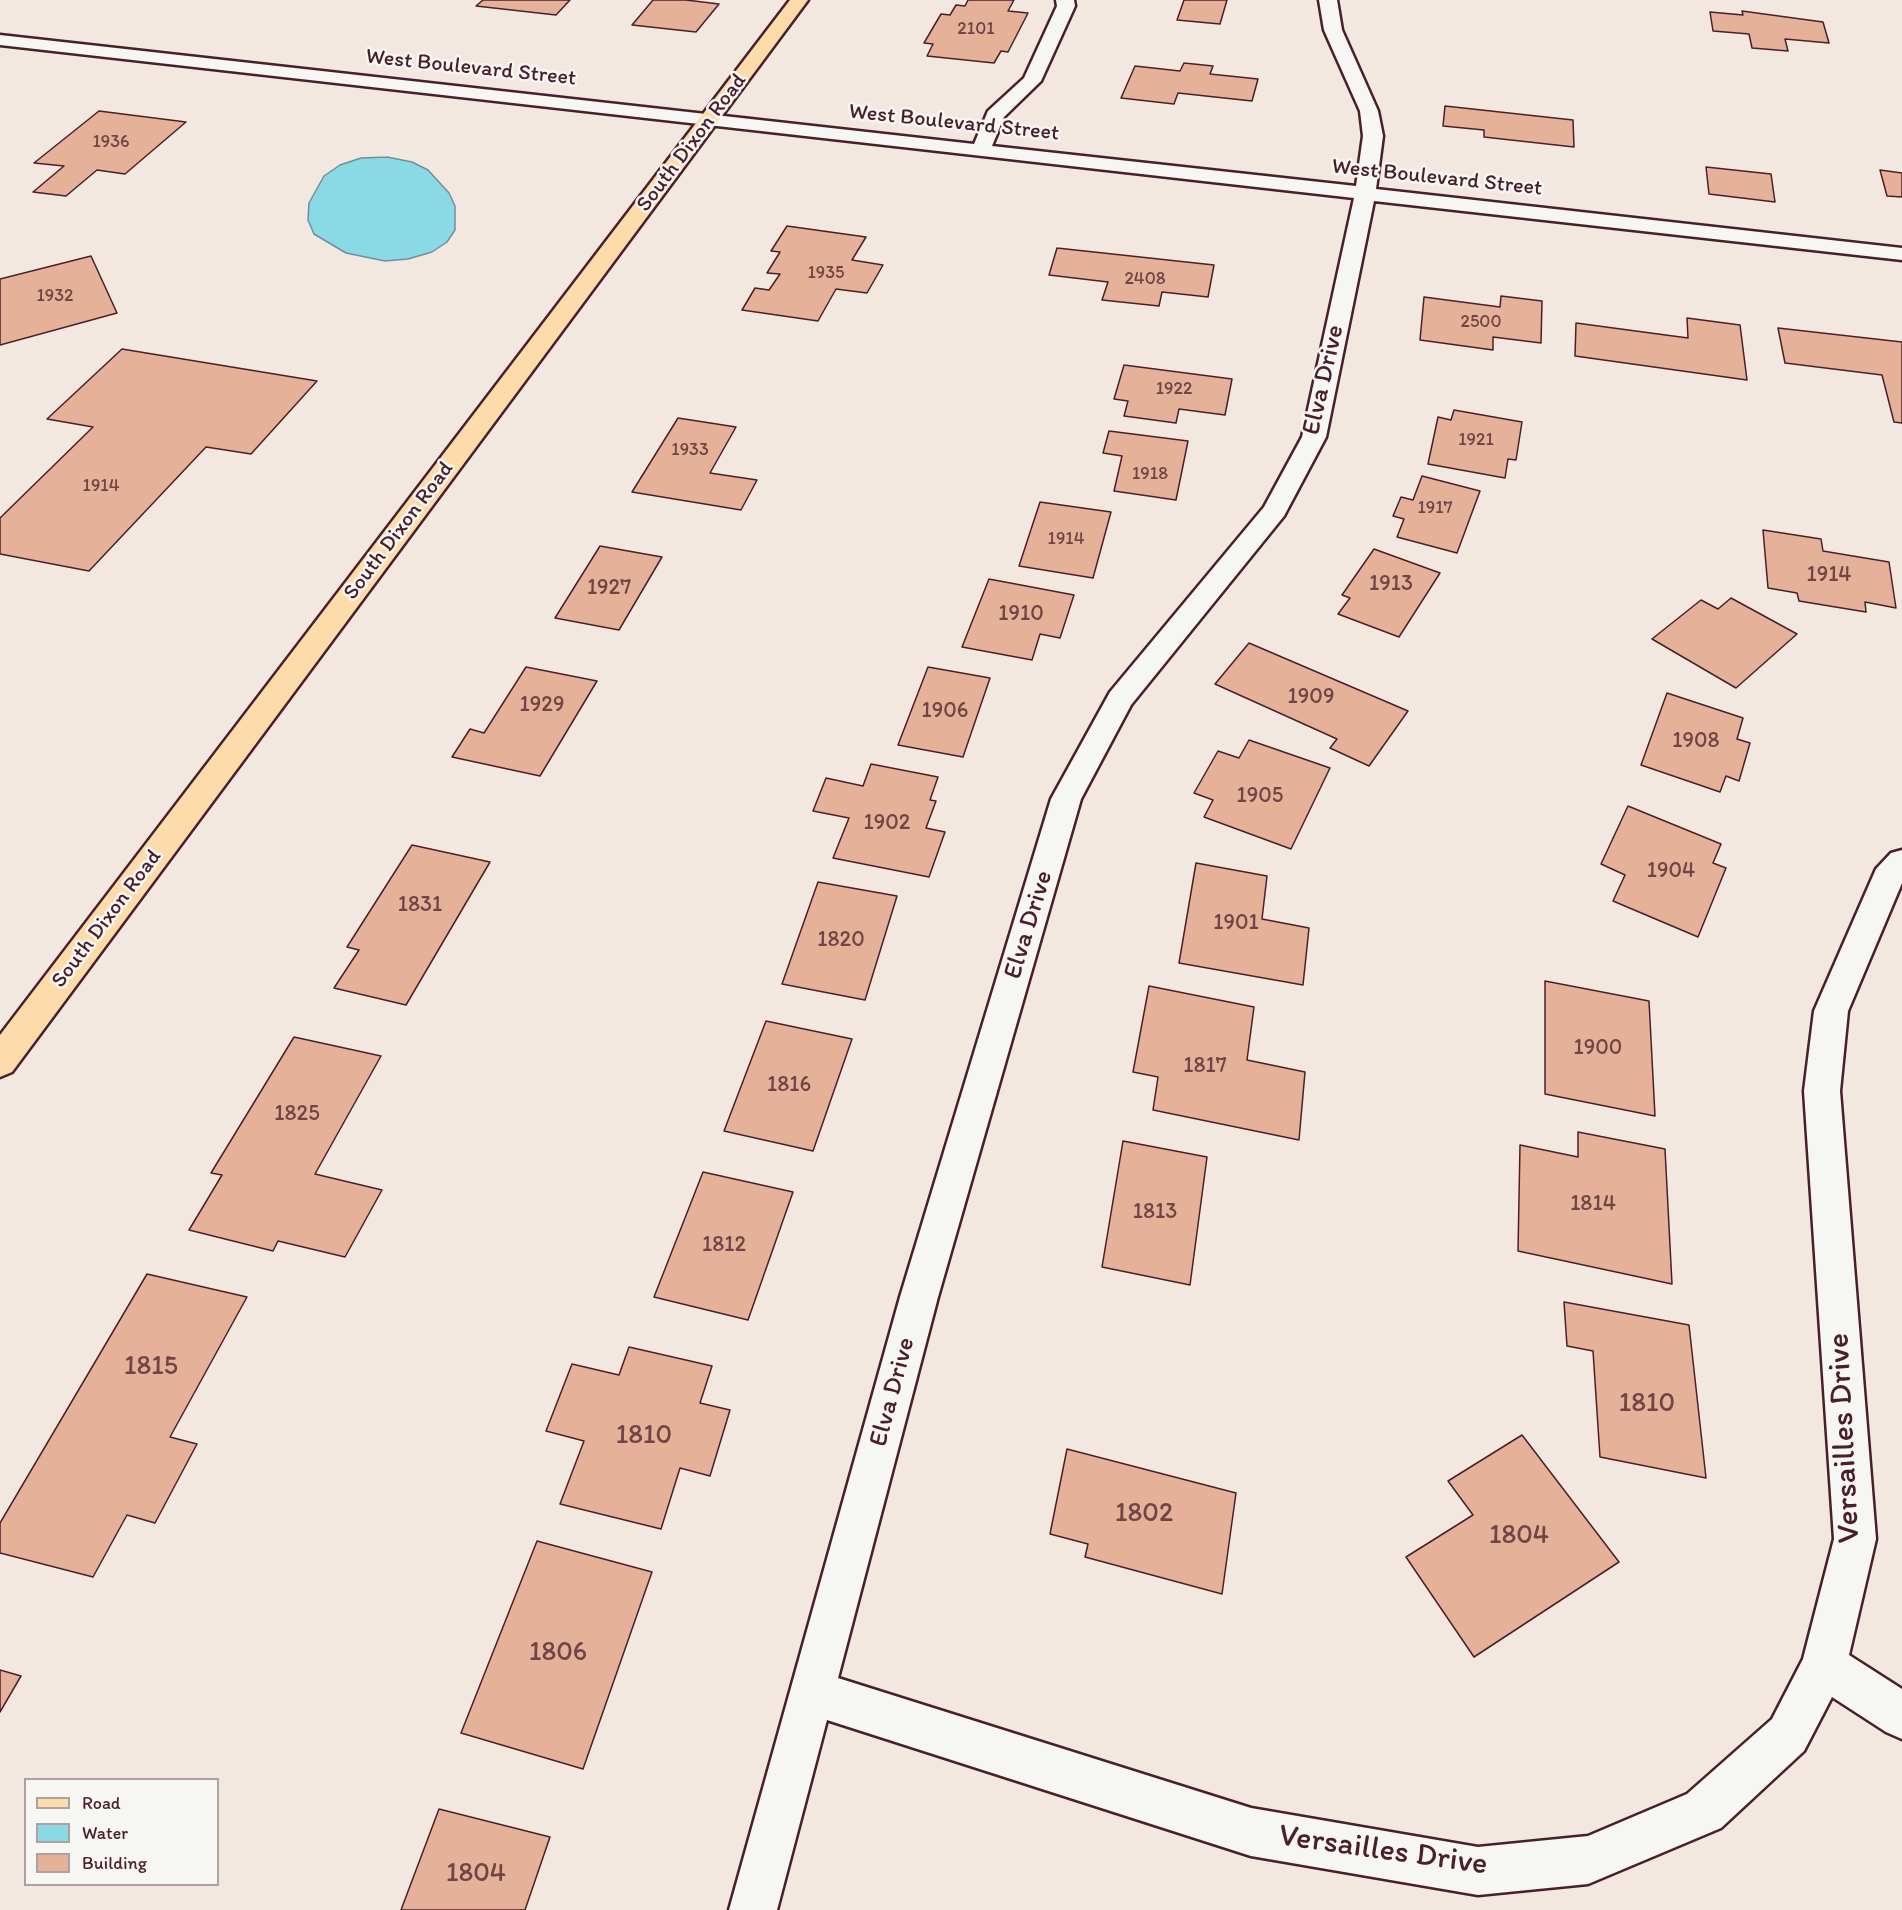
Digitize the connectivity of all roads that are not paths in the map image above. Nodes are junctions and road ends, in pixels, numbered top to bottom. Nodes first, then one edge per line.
1 (799, 0) edge
2 (1065, 0) edge
3 (1328, 0) edge
4 (0, 40) edge
5 (710, 119) junction
6 (981, 150) junction
7 (1365, 194) junction
8 (1902, 254) edge
9 (1902, 862) edge
10 (0, 1062) edge
11 (1824, 1665) junction
12 (812, 1692) junction
13 (1902, 1716) edge
14 (753, 1910) edge

1 - 5 main road, South Dixon Road
2 - 6 street
3 - 7 street, Elva Drive
4 - 5 street, West Boulevard Street
5 - 6 street, West Boulevard Street
5 - 10 main road, South Dixon Road
6 - 7 street, West Boulevard Street
7 - 8 street, West Boulevard Street
7 - 12 street, Elva Drive
9 - 11 street, Versailles Drive
11 - 12 street, Versailles Drive
11 - 13 street
12 - 14 street, Elva Drive

